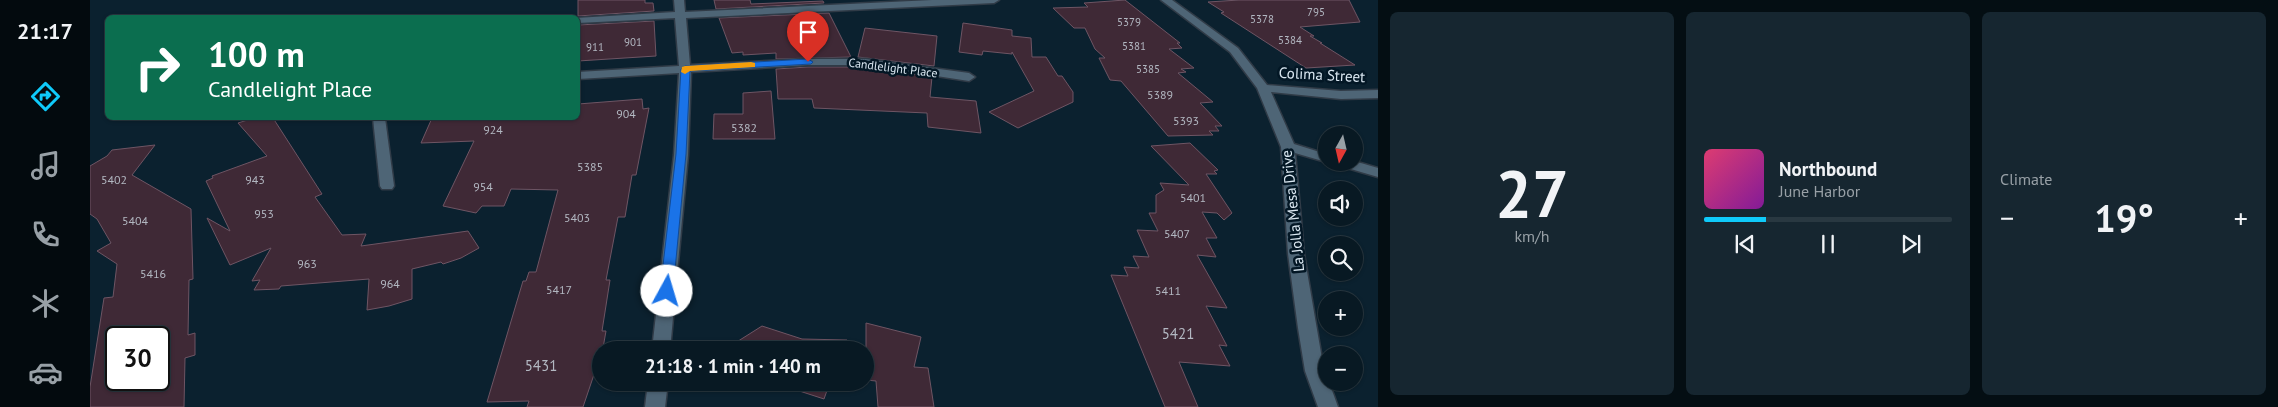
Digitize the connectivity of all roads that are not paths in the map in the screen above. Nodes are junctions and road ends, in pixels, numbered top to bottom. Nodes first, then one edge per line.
1 (679, 0) edge
2 (994, 0) edge
3 (1166, 0) edge
4 (681, 15) junction
5 (580, 20) edge
6 (685, 69) junction
7 (580, 75) edge
8 (969, 77) dead end
9 (1263, 88) junction
10 (1378, 94) edge
11 (379, 120) edge
12 (1288, 147) junction
13 (1318, 156) edge
14 (1363, 168) edge
15 (1378, 173) edge
16 (387, 186) dead end
17 (662, 341) edge
18 (657, 391) edge
19 (655, 407) edge
20 (1328, 407) edge

1 - 4 street
2 - 4 street
3 - 9 street, La Jolla Mesa Drive
4 - 5 street
4 - 6 street
6 - 7 street, Candlelight Place
6 - 8 street, Candlelight Place
6 - 17 street
9 - 10 street, Colima Street
9 - 12 street, La Jolla Mesa Drive
11 - 16 street
12 - 13 street
12 - 20 street, La Jolla Mesa Drive
14 - 15 street
18 - 19 street

